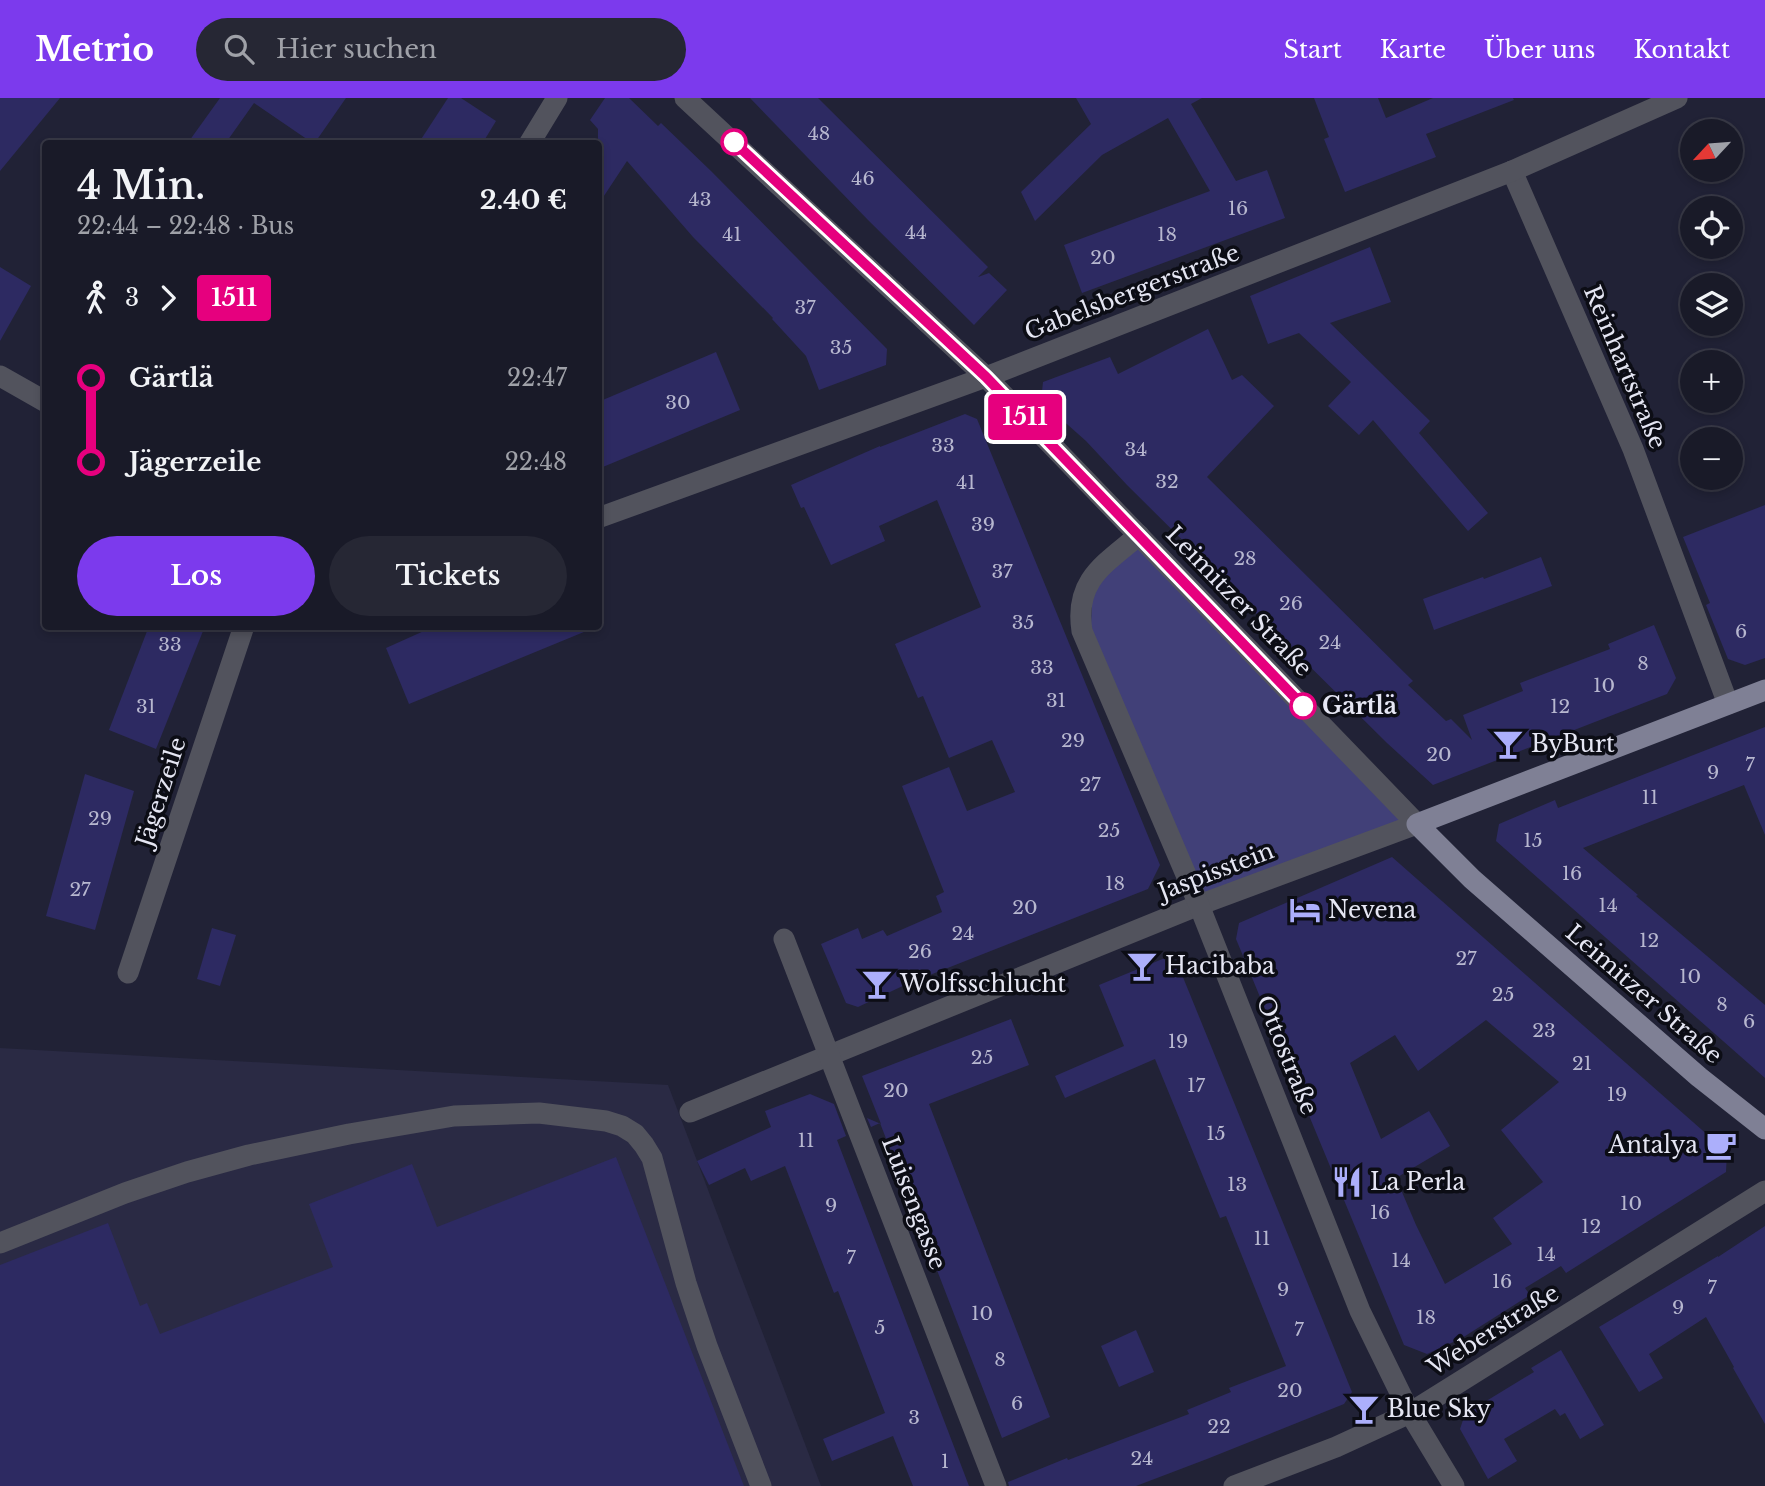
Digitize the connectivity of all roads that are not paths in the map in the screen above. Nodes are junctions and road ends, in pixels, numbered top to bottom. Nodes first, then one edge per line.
1 (557, 98) edge
2 (685, 98) edge
3 (1677, 98) edge
4 (531, 140) edge
5 (1512, 171) junction
6 (0, 376) edge
7 (986, 377) junction
8 (42, 399) edge
9 (602, 517) edge
10 (1139, 535) junction
11 (243, 630) edge
12 (1765, 690) edge
13 (1728, 704) junction
14 (1417, 824) junction
15 (1199, 905) junction
16 (784, 939) dead end
17 (128, 974) dead end
18 (829, 1056) junction
19 (690, 1112) dead end
20 (1765, 1129) edge
21 (1765, 1191) edge
22 (0, 1243) edge
23 (1410, 1413) junction
24 (761, 1486) edge
25 (996, 1486) edge
26 (1234, 1486) edge
27 (1454, 1486) edge

1 - 4 street
2 - 7 street, Leimitzer Straße
3 - 5 street, Gabelsbergerstraße
5 - 7 street, Gabelsbergerstraße
5 - 13 street, Reinhartstraße
6 - 8 street
7 - 9 street, Gabelsbergerstraße
7 - 10 street, Leimitzer Straße
10 - 14 street, Leimitzer Straße
10 - 15 street, Ottostraße
11 - 17 street, Jägerzeile
12 - 13 main road, Jaspisstein
13 - 14 main road, Jaspisstein
14 - 15 street, Jaspisstein
14 - 20 main road, Leimitzer Straße
15 - 18 street, Jaspisstein
15 - 23 street, Ottostraße
16 - 18 street, Luisengasse
18 - 19 street, Jaspisstein
18 - 25 street, Luisengasse
21 - 23 street, Weberstraße
22 - 24 street
23 - 26 street, Weberstraße
23 - 27 street, Ottostraße

